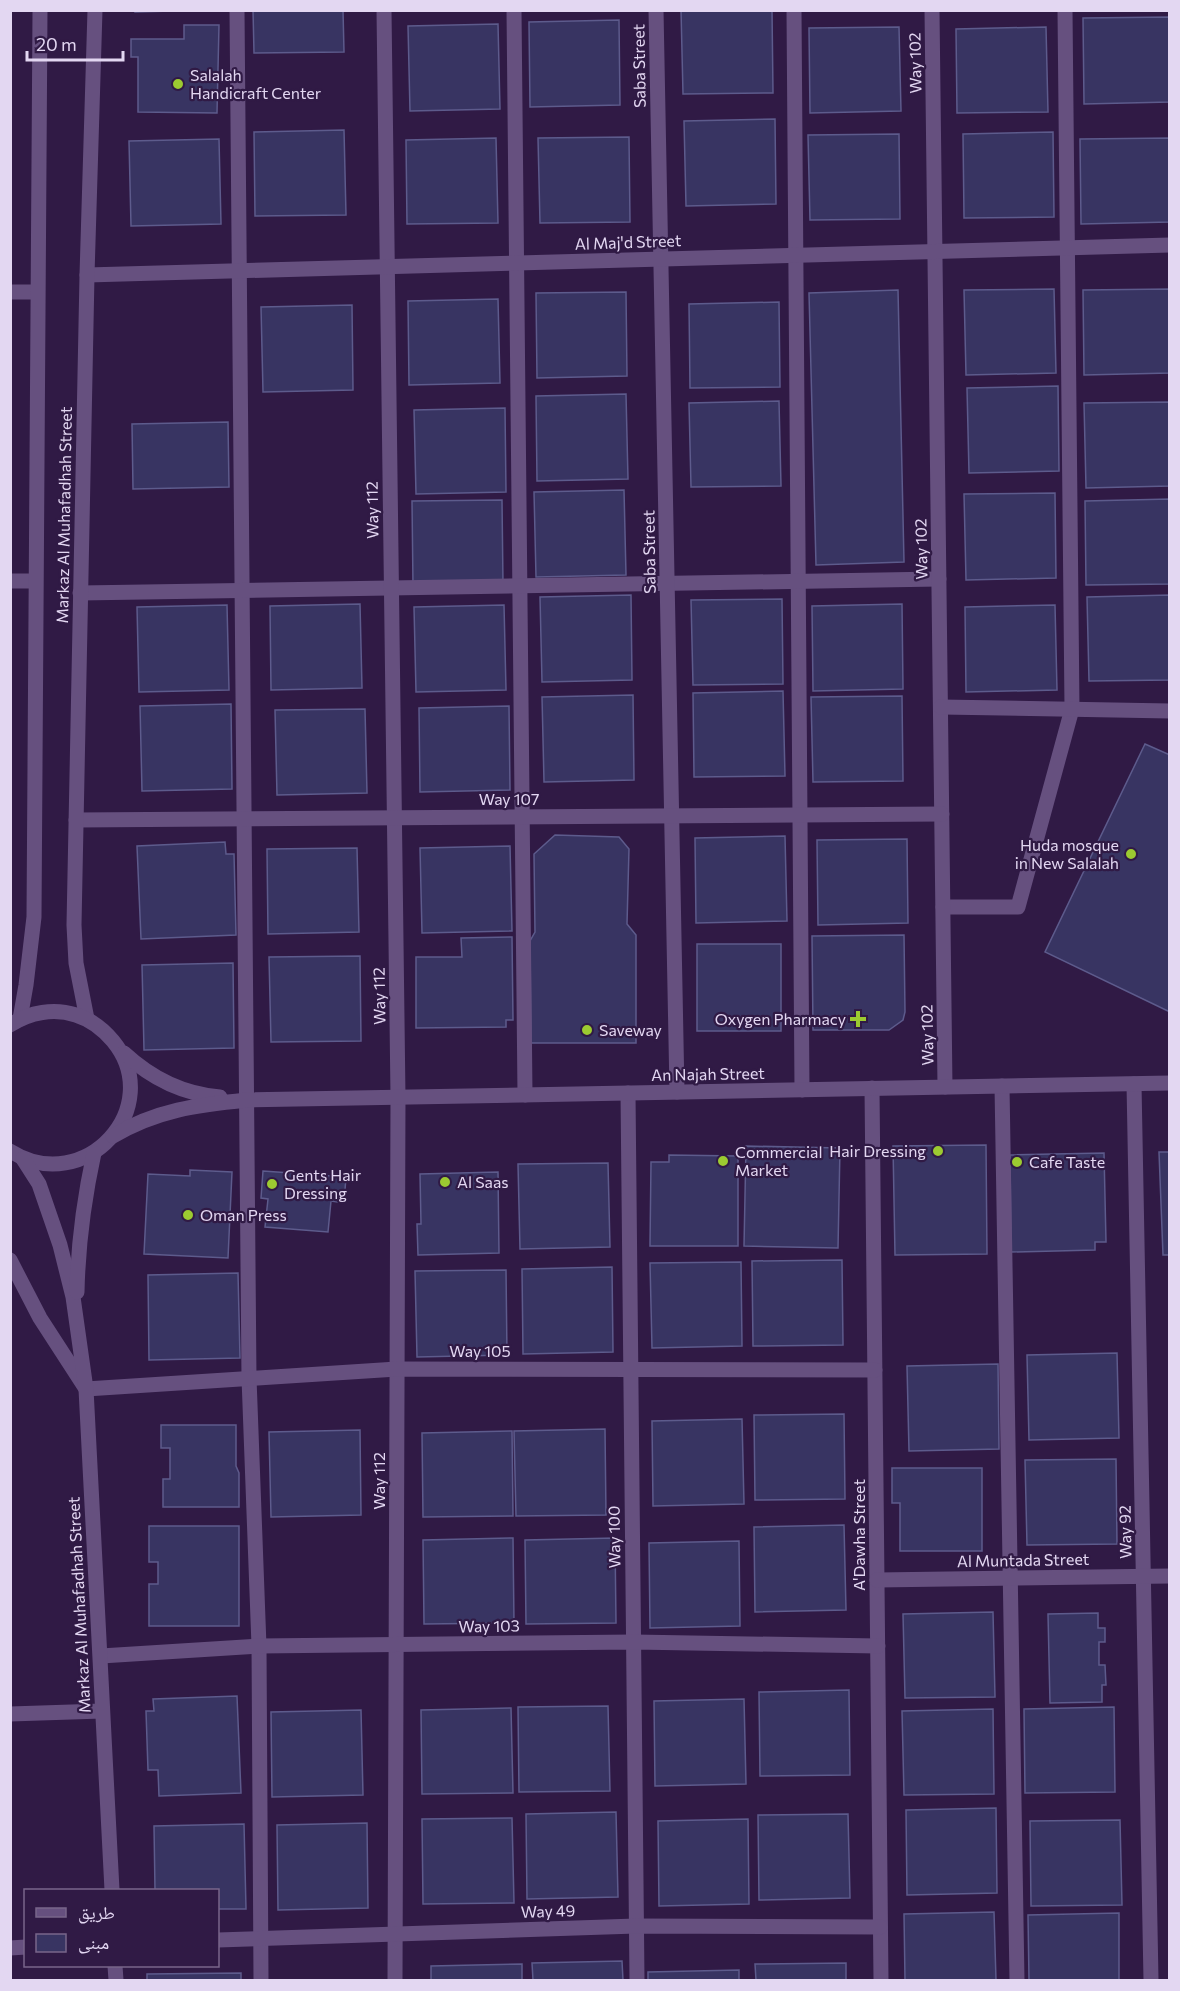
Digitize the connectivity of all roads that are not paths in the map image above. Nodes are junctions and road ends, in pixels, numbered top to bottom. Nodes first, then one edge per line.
1 (40, 10) edge
2 (95, 10) edge
3 (237, 10) edge
4 (384, 10) edge
5 (514, 10) edge
6 (656, 10) edge
7 (794, 10) edge
8 (932, 10) edge
9 (1065, 10) edge
10 (1170, 245) edge
11 (1067, 248) junction
12 (935, 252) junction
13 (796, 255) junction
14 (661, 259) junction
15 (517, 263) junction
16 (387, 267) junction
17 (240, 271) junction
18 (87, 275) junction
19 (10, 292) edge
20 (37, 292) junction
21 (939, 579) junction
22 (10, 581) edge
23 (35, 581) junction
24 (798, 581) junction
25 (667, 584) junction
26 (520, 586) junction
27 (391, 588) junction
28 (243, 591) junction
29 (80, 593) junction
30 (941, 707) junction
31 (1072, 709) junction
32 (1170, 711) edge
33 (942, 814) junction
34 (800, 815) junction
35 (672, 816) junction
36 (522, 817) junction
37 (394, 818) junction
38 (244, 819) junction
39 (76, 820) junction
40 (943, 907) junction
41 (87, 1019) junction
42 (15, 1022) edge
43 (119, 1048) junction
44 (1170, 1083) edge
45 (1134, 1084) junction
46 (1002, 1086) junction
47 (945, 1087) junction
48 (872, 1088) junction
49 (802, 1090) junction
50 (678, 1092) junction
51 (628, 1093) junction
52 (525, 1095) junction
53 (398, 1097) junction
54 (247, 1100) junction
55 (113, 1136) junction
56 (94, 1153) junction
57 (17, 1155) edge
58 (10, 1260) edge
59 (77, 1319) junction
60 (397, 1369) junction
61 (631, 1369) junction
62 (875, 1370) junction
63 (249, 1378) junction
64 (86, 1389) junction
65 (1144, 1576) junction
66 (1170, 1576) edge
67 (1010, 1578) junction
68 (877, 1580) junction
69 (633, 1642) junction
70 (396, 1644) junction
71 (259, 1646) junction
72 (878, 1646) junction
73 (101, 1656) junction
74 (102, 1711) junction
75 (10, 1714) edge
76 (112, 1889) edge
77 (636, 1926) junction
78 (880, 1928) junction
79 (395, 1933) junction
80 (261, 1938) junction
81 (219, 1940) edge
82 (261, 1980) edge
83 (395, 1980) edge
84 (637, 1980) edge
85 (881, 1980) edge
86 (1017, 1980) edge
87 (1151, 1980) edge

1 - 20 street, Markaz Al Muhafadhah Street
2 - 18 street, Markaz Al Muhafadhah Street
3 - 17 street
4 - 16 street, Way 112
5 - 15 street
6 - 14 street, Saba Street
7 - 13 street
8 - 12 street, Way 102
9 - 11 street
10 - 11 street, Al Maj'd Street
11 - 12 street, Al Maj'd Street
11 - 31 street
12 - 13 street, Al Maj'd Street
12 - 21 street, Way 102
13 - 14 street, Al Maj'd Street
13 - 24 street
14 - 15 street, Al Maj'd Street
14 - 25 street, Saba Street
15 - 16 street, Al Maj'd Street
15 - 26 street
16 - 17 street, Al Maj'd Street
16 - 27 street, Way 112
17 - 18 street, Al Maj'd Street
17 - 28 street
18 - 29 street, Markaz Al Muhafadhah Street
19 - 20 street
20 - 23 street, Markaz Al Muhafadhah Street
21 - 24 street
21 - 30 street, Way 102
22 - 23 street
23 - 42 street, Markaz Al Muhafadhah Street
24 - 25 street
24 - 34 street
25 - 26 street
25 - 35 street, Saba Street
26 - 27 street
26 - 36 street
27 - 28 street
27 - 37 street, Way 112
28 - 29 street
28 - 38 street
29 - 39 street, Markaz Al Muhafadhah Street
30 - 31 street
30 - 33 street, Way 102
31 - 32 street
31 - 40 street
33 - 34 street, Way 107
33 - 40 street, Way 102
34 - 35 street, Way 107
34 - 49 street
35 - 36 street, Way 107
35 - 50 street, Saba Street
36 - 37 street, Way 107
36 - 52 street
37 - 38 street, Way 107
37 - 53 street, Way 112
38 - 39 street, Way 107
38 - 54 street
39 - 41 street, Markaz Al Muhafadhah Street
40 - 47 street, Way 102
41 - 42 street
41 - 43 street, An Najah Street
43 - 54 street, An Najah Street
43 - 55 street
44 - 45 street, An Najah Street
45 - 46 street, An Najah Street
45 - 65 street, Way 92
46 - 47 street, An Najah Street
46 - 67 street
47 - 48 street, An Najah Street
48 - 49 street, An Najah Street
48 - 62 street, A'Dawha Street
49 - 50 street, An Najah Street
50 - 51 street, An Najah Street
51 - 52 street, An Najah Street
51 - 61 street, Way 100
52 - 53 street, An Najah Street
53 - 54 street, An Najah Street
53 - 60 street, Way 112
54 - 55 street, An Najah Street
54 - 63 street
55 - 56 street
56 - 57 street
56 - 59 street, Markaz Al Muhafadhah Street
57 - 59 street, Markaz Al Muhafadhah Street
58 - 64 street
59 - 64 street, Markaz Al Muhafadhah Street
60 - 61 street, Way 105
60 - 63 street, Way 105
60 - 70 street, Way 112
61 - 62 street, Way 105
61 - 69 street, Way 100
62 - 68 street, A'Dawha Street
63 - 64 street, Way 105
63 - 71 street
64 - 73 street, Markaz Al Muhafadhah Street
65 - 66 street, Al Muntada Street
65 - 67 street, Al Muntada Street
65 - 87 street, Way 92
67 - 68 street, Al Muntada Street
67 - 86 street
68 - 72 street, A'Dawha Street
69 - 70 street, Way 103
69 - 72 street, Way 103
69 - 77 street, Way 100
70 - 71 street, Way 103
70 - 79 street, Way 112
71 - 73 street, Way 103
71 - 80 street
72 - 78 street, A'Dawha Street
73 - 74 street, Markaz Al Muhafadhah Street
74 - 75 street
74 - 76 street, Markaz Al Muhafadhah Street
77 - 78 street, Way 49
77 - 79 street, Way 49
77 - 84 street, Way 100
78 - 85 street, A'Dawha Street
79 - 80 street, Way 49
79 - 83 street, Way 112
80 - 81 street, Way 49
80 - 82 street

